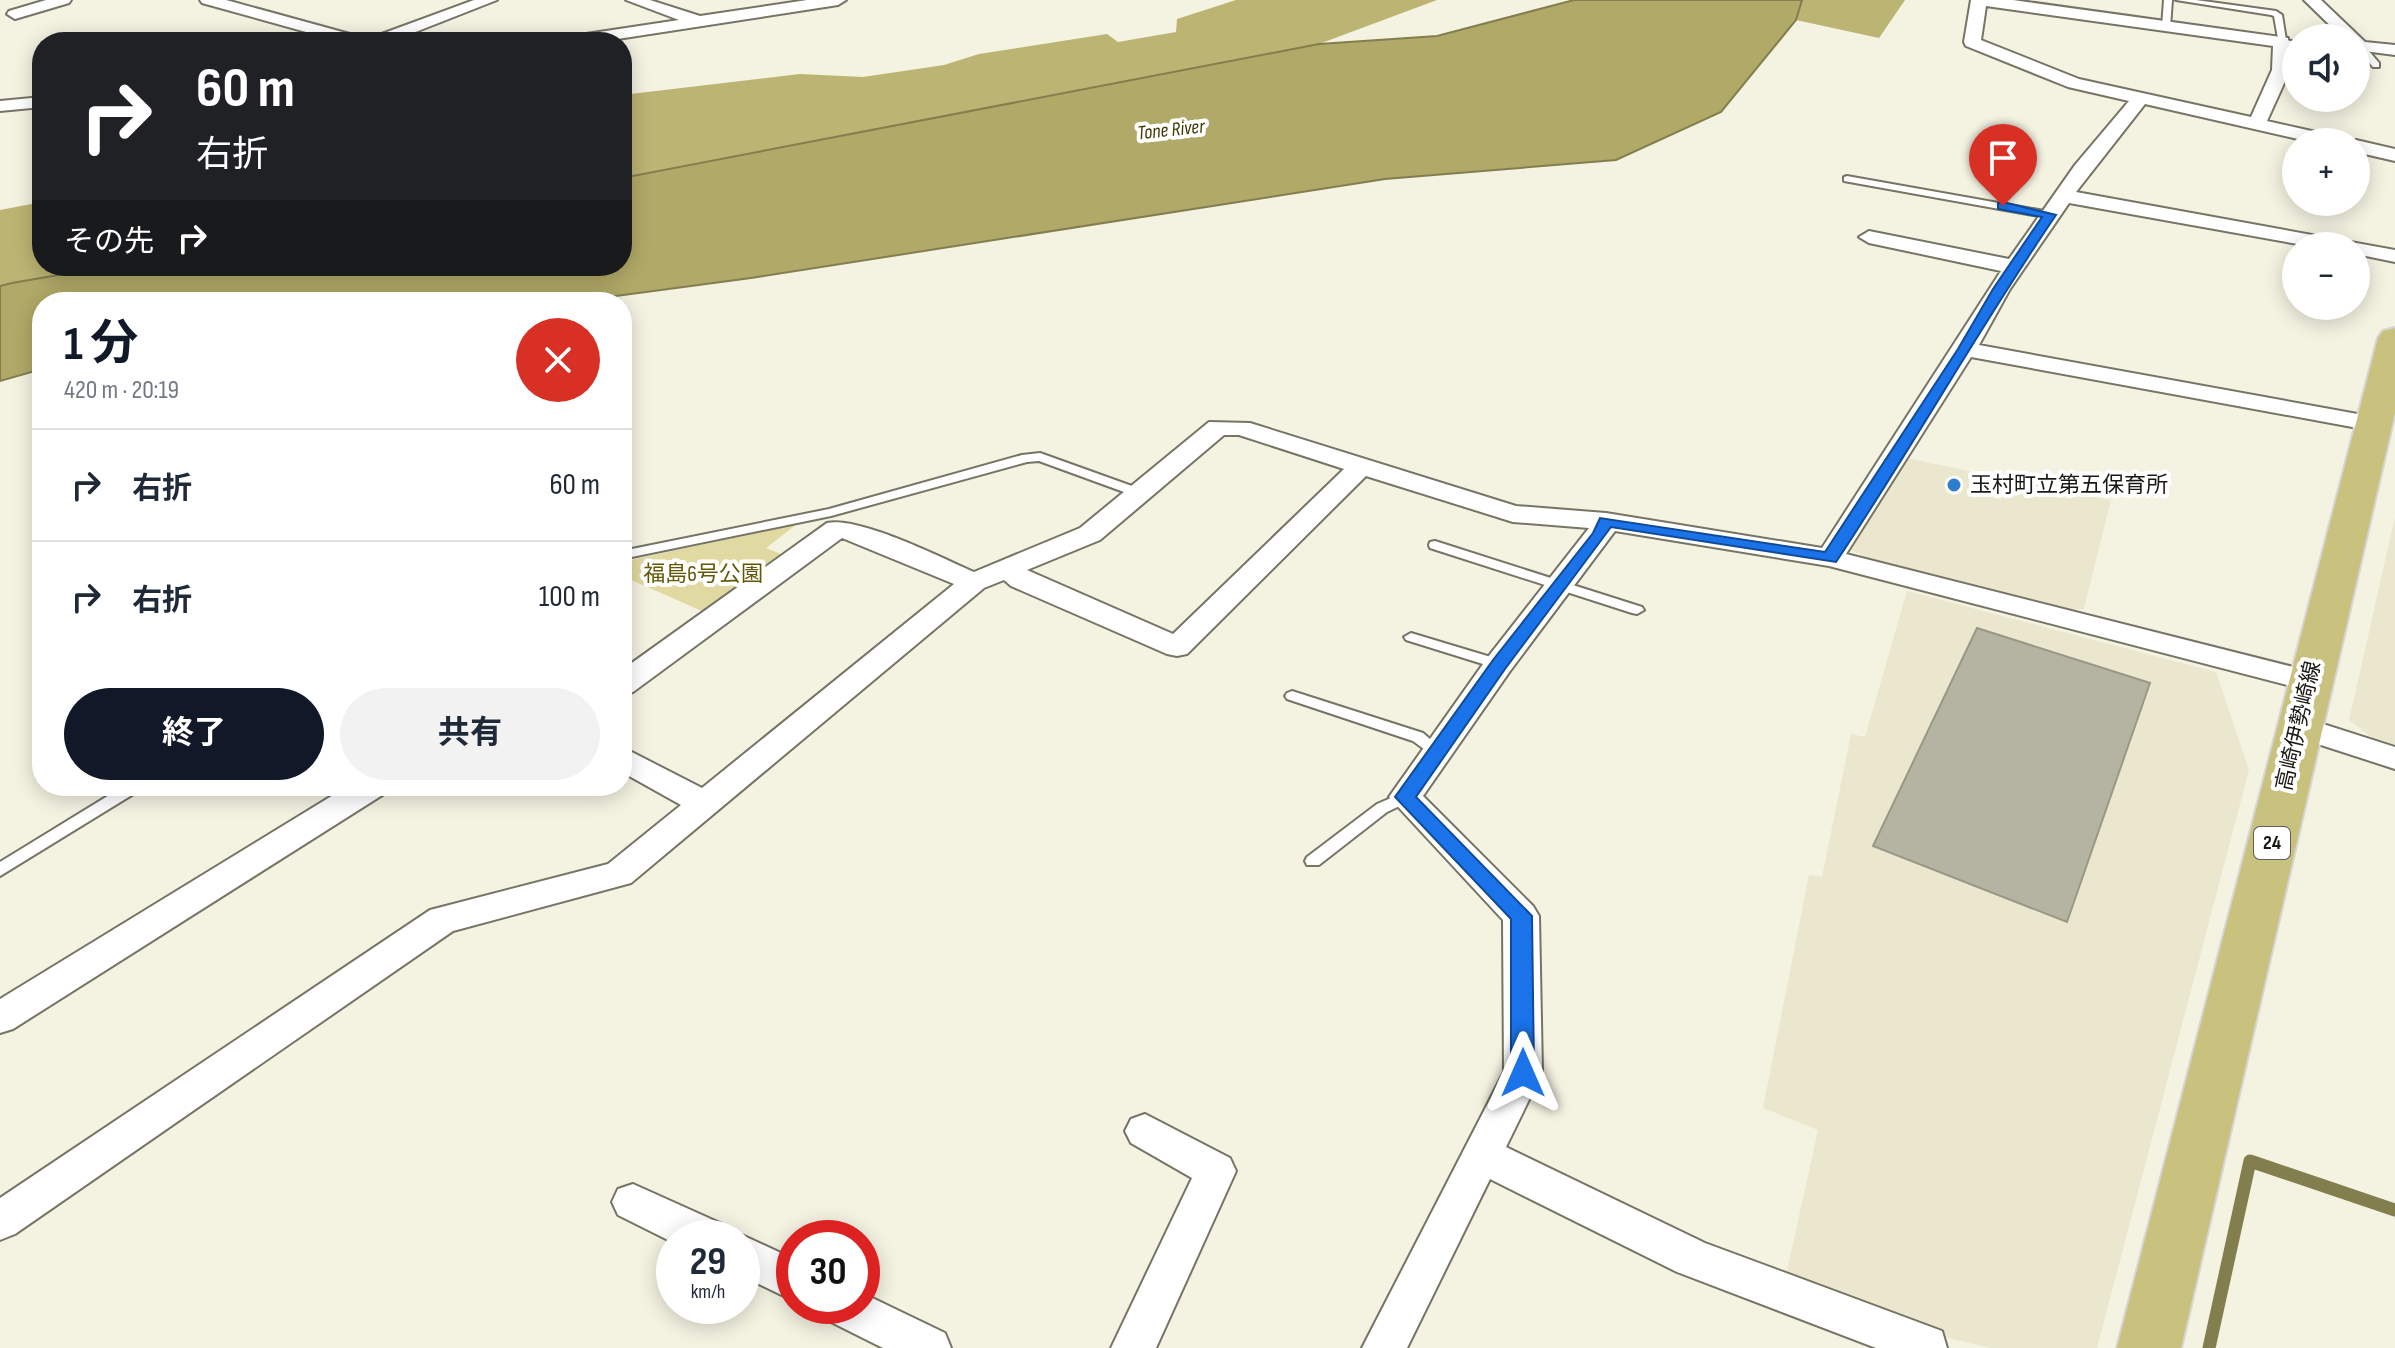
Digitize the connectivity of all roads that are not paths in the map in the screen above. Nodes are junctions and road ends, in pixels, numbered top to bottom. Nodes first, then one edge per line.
1 (63, 0) edge
2 (208, 0) edge
3 (489, 0) edge
4 (634, 0) edge
5 (838, 0) edge
6 (1979, 0) edge
7 (2168, 0) edge
8 (2180, 0) edge
9 (2312, 0) edge
10 (15, 14) dead end
11 (703, 22) junction
12 (2337, 24) edge
13 (2282, 25) edge
14 (2166, 27) junction
15 (325, 32) edge
16 (401, 32) edge
17 (632, 32) edge
18 (2282, 42) edge
19 (2370, 46) edge
20 (2395, 50) edge
21 (2370, 58) edge
22 (2376, 65) dead end
23 (2282, 67) edge
24 (2140, 99) junction
25 (32, 103) edge
26 (0, 106) edge
27 (2257, 124) junction
28 (2282, 130) edge
29 (2370, 149) edge
30 (2395, 155) edge
31 (1847, 179) dead end
32 (2057, 206) junction
33 (1869, 237) dead end
34 (2282, 237) edge
35 (2370, 251) edge
36 (2395, 256) edge
37 (2015, 267) junction
38 (2395, 338) edge
39 (1965, 349) junction
40 (2374, 424) junction
41 (1362, 466) junction
42 (1139, 493) junction
43 (834, 520) junction
44 (1606, 521) junction
45 (1435, 545) dead end
46 (632, 553) edge
47 (1830, 558) junction
48 (1008, 569) junction
49 (974, 582) junction
50 (1558, 586) junction
51 (1637, 610) dead end
52 (1411, 637) dead end
53 (1499, 664) junction
54 (632, 677) edge
55 (2310, 681) junction
56 (1292, 696) dead end
57 (2298, 727) junction
58 (1437, 751) junction
59 (2395, 758) edge
60 (632, 764) edge
61 (119, 796) edge
62 (357, 796) edge
63 (1405, 797) junction
64 (705, 804) junction
65 (1313, 861) dead end
66 (0, 870) edge
67 (0, 1018) edge
68 (1145, 1131) dead end
69 (1482, 1155) junction
70 (633, 1202) dead end
71 (670, 1220) edge
72 (0, 1221) edge
73 (880, 1324) edge
74 (1926, 1346) edge
75 (929, 1348) edge
76 (1133, 1348) edge
77 (1384, 1348) edge
78 (2149, 1348) edge

1 - 10 street
2 - 15 street
3 - 16 street
4 - 11 street
5 - 11 street
6 - 14 street
6 - 24 street
7 - 14 lane
8 - 13 lane
9 - 12 street
11 - 17 street
14 - 18 street
19 - 20 street
21 - 22 lane
23 - 27 street
24 - 27 street
24 - 32 street
25 - 26 street
27 - 28 street
29 - 30 street
31 - 32 lane
32 - 34 street
32 - 37 street
33 - 37 street
35 - 36 street
37 - 39 street
38 - 40 main road, 高崎伊勢崎線 / 24
39 - 40 street
39 - 47 street
40 - 55 main road, 高崎伊勢崎線 / 24
41 - 42 street
41 - 44 street
41 - 48 street
42 - 43 lane
42 - 48 street
43 - 46 lane
43 - 49 street
43 - 54 street
44 - 47 street
44 - 50 street
45 - 50 lane
47 - 55 street
48 - 49 street
49 - 64 street
50 - 51 lane
50 - 53 street
52 - 53 lane
53 - 58 street
55 - 57 main road, 高崎伊勢崎線 / 24
56 - 58 lane
57 - 59 street
57 - 78 main road, 高崎伊勢崎線 / 24
58 - 63 street
60 - 64 street
61 - 66 lane
62 - 67 street
63 - 65 lane
63 - 69 street
64 - 72 street
68 - 76 street
69 - 74 street
69 - 77 street
70 - 71 street
73 - 75 street

